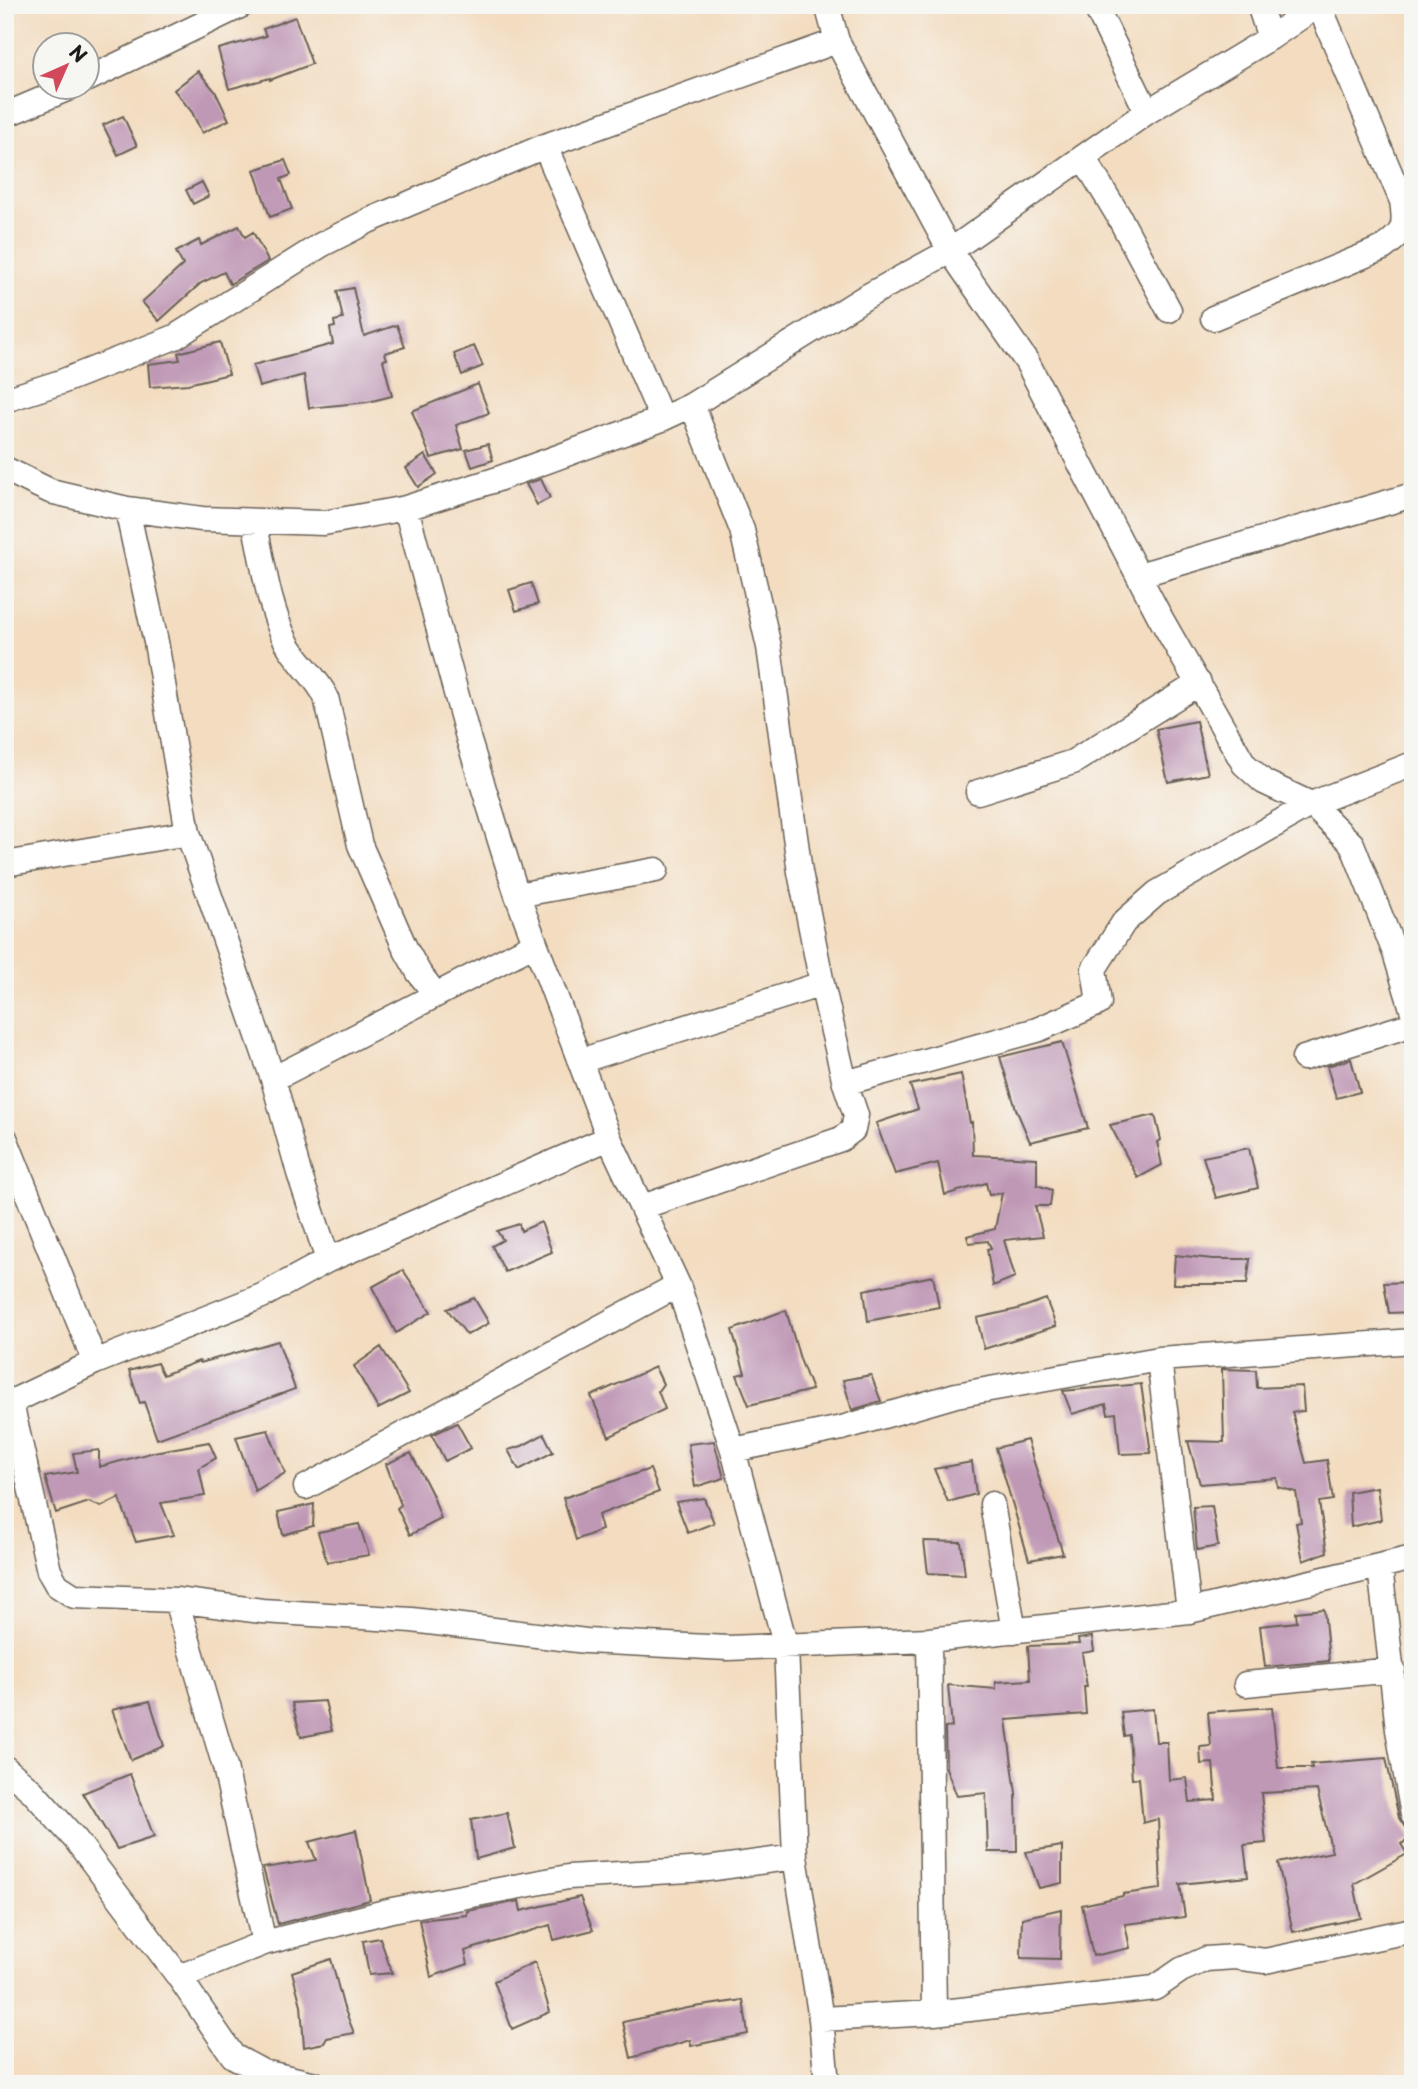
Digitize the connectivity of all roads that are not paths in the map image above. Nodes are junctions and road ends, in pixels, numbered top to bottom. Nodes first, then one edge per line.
1 (242, 5) edge
2 (827, 5) edge
3 (1096, 5) edge
4 (1259, 5) edge
5 (1319, 5) edge
6 (1270, 38) junction
7 (837, 41) junction
8 (102, 72) edge
9 (36, 102) edge
10 (1147, 112) junction
11 (5, 115) edge
12 (545, 146) junction
13 (1083, 156) junction
14 (1383, 248) junction
15 (1413, 248) edge
16 (950, 251) junction
17 (1169, 310) dead end
18 (1213, 318) dead end
19 (5, 400) edge
20 (692, 405) junction
21 (662, 419) junction
22 (5, 469) edge
23 (1413, 495) edge
24 (406, 508) junction
25 (127, 509) junction
26 (254, 521) junction
27 (1139, 575) junction
28 (1199, 683) junction
29 (1413, 764) edge
30 (978, 792) dead end
31 (1311, 804) junction
32 (188, 833) junction
33 (5, 864) edge
34 (656, 870) dead end
35 (517, 895) junction
36 (535, 944) junction
37 (822, 984) junction
38 (436, 995) junction
39 (1413, 1012) edge
40 (1413, 1024) edge
41 (1304, 1058) dead end
42 (580, 1061) junction
43 (273, 1079) junction
44 (845, 1083) junction
45 (5, 1138) edge
46 (609, 1138) junction
47 (642, 1207) junction
48 (328, 1260) junction
49 (678, 1285) junction
50 (1413, 1342) edge
51 (1159, 1359) junction
52 (94, 1362) junction
53 (8, 1404) edge
54 (733, 1450) junction
55 (306, 1487) dead end
56 (992, 1504) dead end
57 (1413, 1558) edge
58 (1380, 1566) junction
59 (176, 1600) junction
60 (1189, 1611) junction
61 (1014, 1631) junction
62 (929, 1640) junction
63 (786, 1647) junction
64 (1393, 1670) junction
65 (1246, 1684) dead end
66 (5, 1768) edge
67 (1413, 1815) edge
68 (796, 1857) junction
69 (1413, 1930) edge
70 (264, 1943) junction
71 (179, 1977) junction
72 (934, 2013) junction
73 (821, 2019) junction
74 (315, 2084) edge
75 (827, 2084) edge

1 - 8 street
2 - 7 street
3 - 10 street
4 - 6 street
5 - 6 street
5 - 14 street
6 - 10 street
7 - 12 street
7 - 16 street
9 - 11 street
10 - 13 street
12 - 19 street
12 - 21 street
13 - 16 street
13 - 17 street
14 - 15 street
14 - 18 street
16 - 20 street
16 - 27 street
20 - 21 street
20 - 37 street
21 - 24 street
22 - 25 street
23 - 27 street
24 - 26 street
24 - 35 street
25 - 26 street
25 - 32 street
26 - 38 street
27 - 28 street
28 - 30 street
28 - 31 street
29 - 31 street
31 - 39 street
31 - 44 street
32 - 33 street
32 - 43 street
34 - 35 street
35 - 36 street
36 - 38 street
36 - 42 street
37 - 42 street
37 - 44 street
38 - 43 street
40 - 41 street
42 - 46 street
43 - 48 street
44 - 47 street
45 - 52 street
46 - 47 street
46 - 48 street
47 - 49 street
48 - 52 street
49 - 54 street
49 - 55 street
50 - 51 street
51 - 54 street
51 - 60 street
52 - 53 street
53 - 59 street
54 - 63 street
56 - 61 street
57 - 58 street
58 - 60 street
58 - 64 street
59 - 63 street
59 - 70 street
60 - 61 street
61 - 62 street
62 - 63 street
62 - 72 street
63 - 68 street
64 - 65 street
64 - 67 street
66 - 71 street
68 - 70 street
68 - 73 street
69 - 72 street
70 - 71 street
71 - 74 street
72 - 73 street
73 - 75 street

